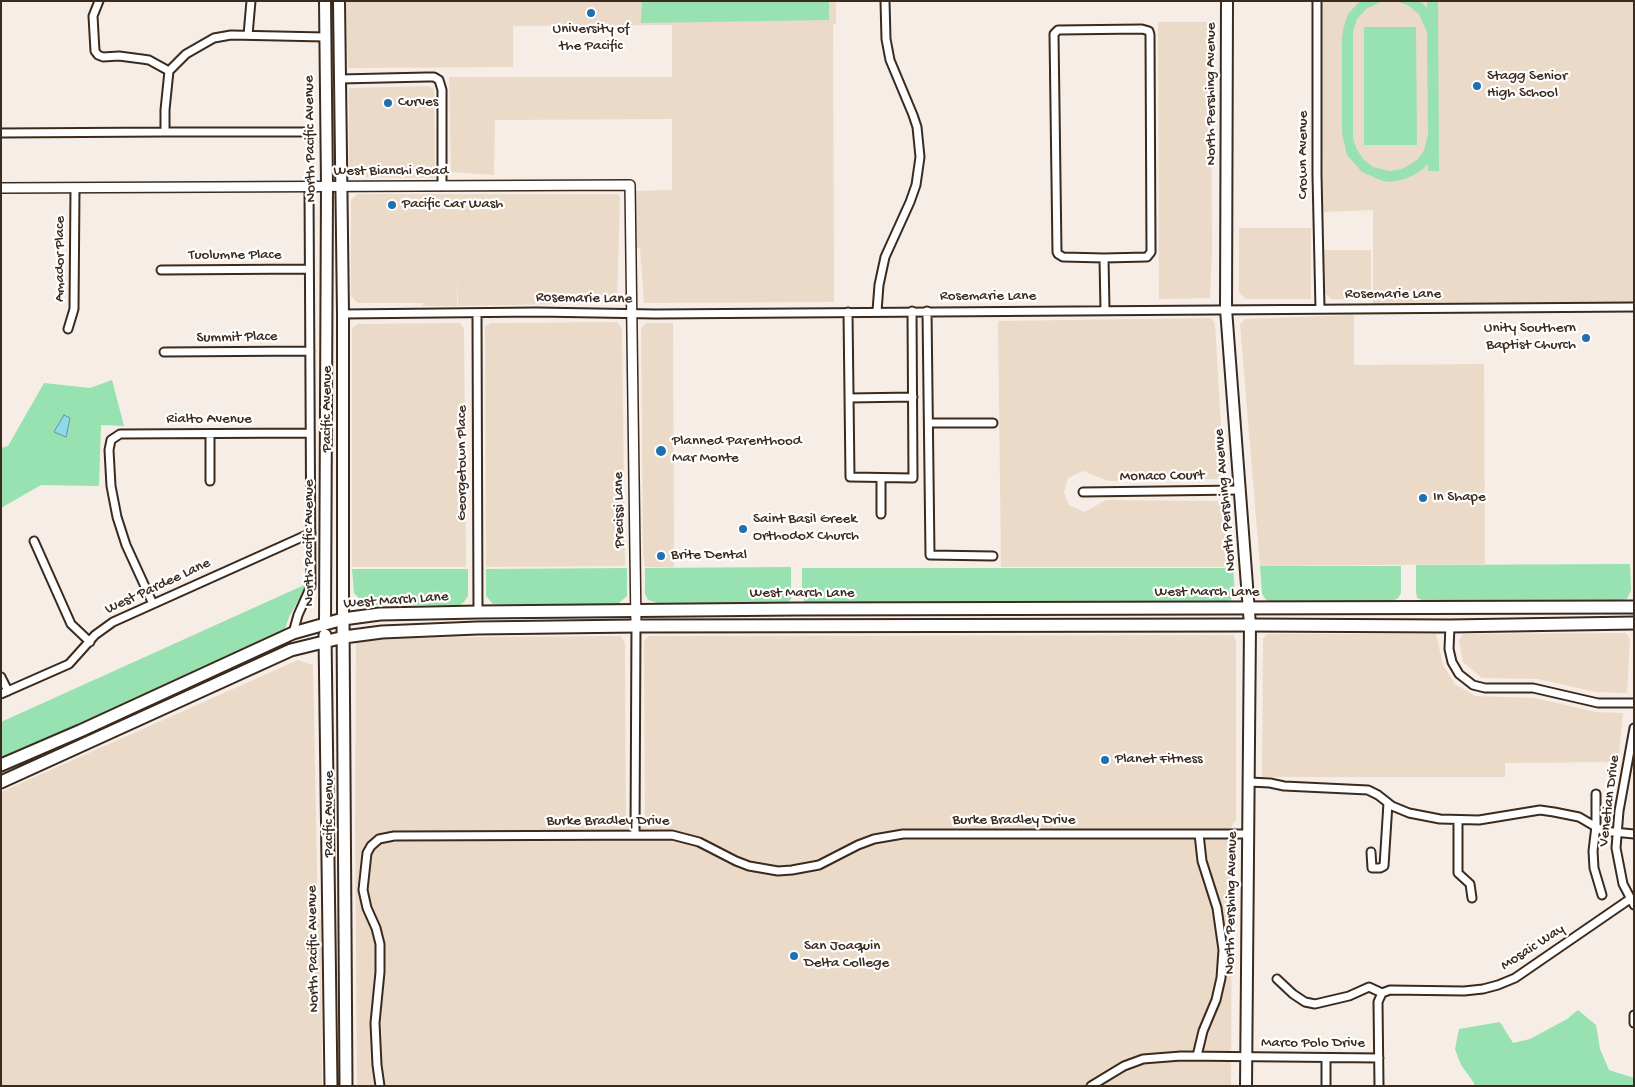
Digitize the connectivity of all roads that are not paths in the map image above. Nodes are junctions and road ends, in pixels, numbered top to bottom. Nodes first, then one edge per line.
1 (99, 1) edge
2 (251, 1) edge
3 (325, 1) edge
4 (340, 1) edge
5 (885, 1) edge
6 (1227, 1) edge
7 (1317, 1) edge
8 (248, 36) junction
9 (325, 37) junction
10 (169, 71) junction
11 (340, 79) junction
12 (165, 132) junction
13 (306, 132) dead end
14 (1, 133) edge
15 (630, 185) joint
16 (309, 186) junction
17 (327, 186) junction
18 (341, 186) junction
19 (442, 186) junction
20 (1, 188) edge
21 (75, 189) junction
22 (1104, 258) junction
23 (309, 269) junction
24 (161, 270) dead end
25 (327, 279) junction
26 (1634, 307) edge
27 (1226, 309) junction
28 (1320, 309) junction
29 (1105, 310) junction
30 (876, 311) junction
31 (912, 311) junction
32 (927, 311) junction
33 (848, 312) junction
34 (477, 313) junction
35 (631, 313) junction
36 (343, 314) junction
37 (68, 329) dead end
38 (310, 351) junction
39 (164, 352) dead end
40 (912, 397) junction
41 (849, 398) junction
42 (929, 423) junction
43 (993, 423) dead end
44 (310, 433) junction
45 (210, 434) junction
46 (881, 478) junction
47 (210, 481) dead end
48 (1240, 490) junction
49 (1083, 492) dead end
50 (882, 514) dead end
51 (311, 533) junction
52 (34, 541) dead end
53 (993, 556) dead end
54 (153, 604) junction
55 (1634, 607) edge
56 (1250, 608) junction
57 (636, 610) junction
58 (478, 612) junction
59 (344, 619) junction
60 (1634, 623) edge
61 (325, 624) junction
62 (1250, 625) junction
63 (636, 626) junction
64 (1450, 626) junction
65 (292, 633) junction
66 (344, 637) junction
67 (325, 641) junction
68 (90, 642) junction
69 (1, 677) edge
70 (4, 693) edge
71 (1634, 703) edge
72 (1634, 728) edge
73 (1, 765) edge
74 (1, 782) edge
75 (1249, 782) junction
76 (1596, 794) dead end
77 (1388, 803) junction
78 (1458, 820) junction
79 (1596, 826) junction
80 (1199, 834) junction
81 (1248, 834) junction
82 (1617, 834) junction
83 (1634, 834) edge
84 (635, 835) junction
85 (1371, 852) dead end
86 (1602, 895) dead end
87 (1472, 898) dead end
88 (1632, 902) edge
89 (1277, 979) dead end
90 (1382, 993) junction
91 (329, 994) junction
92 (1634, 1015) edge
93 (1634, 1023) edge
94 (1197, 1056) junction
95 (1246, 1057) junction
96 (1326, 1058) junction
97 (1379, 1058) junction
98 (346, 1066) junction
99 (331, 1086) edge
100 (346, 1086) edge
101 (380, 1086) edge
102 (1091, 1086) edge
103 (1246, 1086) edge
104 (1326, 1086) edge
105 (1379, 1086) edge

1 - 10 street
2 - 8 street
3 - 9 main road, North Pacific Avenue
4 - 11 main road, Pacific Avenue
5 - 30 street
6 - 27 main road, North Pershing Avenue
7 - 28 street, Crown Avenue
8 - 9 street
8 - 10 street
9 - 11 main road
9 - 17 main road, North Pacific Avenue
10 - 12 street
11 - 18 main road, Pacific Avenue
11 - 19 street
12 - 13 street
12 - 14 street
15 - 19 street, West Bianchi Road
15 - 35 street, Precissi Lane
16 - 17 street, West Bianchi Road
16 - 21 street, West Bianchi Road
16 - 23 street, Pacific Avenue
17 - 18 street, West Bianchi Road
17 - 25 main road, North Pacific Avenue
18 - 19 street, West Bianchi Road
18 - 36 main road, Pacific Avenue
20 - 21 street, West Bianchi Road
21 - 37 street, Amador Place
22 - 22 street
22 - 29 street
23 - 24 street, Tuolumne Place
23 - 38 street, Pacific Avenue
25 - 36 main road
25 - 61 main road, North Pacific Avenue
26 - 28 street, Rosemarie Lane
27 - 28 street, Rosemarie Lane
27 - 29 street, Rosemarie Lane
27 - 48 main road, North Pershing Avenue
29 - 32 street, Rosemarie Lane
30 - 31 street, Rosemarie Lane
30 - 33 street, Rosemarie Lane
31 - 32 street, Rosemarie Lane
31 - 40 street
32 - 42 street
33 - 35 street, Rosemarie Lane
33 - 41 street
34 - 35 street, Rosemarie Lane
34 - 36 street, Rosemarie Lane
34 - 58 street, Georgetown Place
35 - 57 street, Precissi Lane
36 - 59 main road, Pacific Avenue
38 - 39 street, Summit Place
38 - 44 street, Pacific Avenue
40 - 41 street
40 - 46 street
41 - 46 street
42 - 43 street
42 - 53 street
44 - 45 street, Rialto Avenue
44 - 51 street, Pacific Avenue
45 - 47 street
45 - 54 street, Rialto Avenue
46 - 50 street
48 - 49 street, Monaco Court
48 - 56 main road, North Pershing Avenue
51 - 54 street, West Pardee Lane
51 - 65 street, Pacific Avenue
52 - 68 street
54 - 68 street, West Pardee Lane
55 - 56 main road, West March Lane
56 - 57 main road, West March Lane
56 - 62 main road, North Pershing Avenue
57 - 58 main road, West March Lane
57 - 63 street, Precissi Lane
58 - 59 main road, West March Lane
59 - 61 main road, West March Lane
59 - 66 main road, Pacific Avenue
60 - 64 main road, West March Lane
61 - 65 main road, West March Lane
61 - 67 main road, North Pacific Avenue
62 - 63 main road, West March Lane
62 - 64 main road, West March Lane
62 - 75 main road, North Pershing Avenue
63 - 66 main road, West March Lane
63 - 84 street, Precissi Lane
64 - 71 street
65 - 73 main road, West March Lane
66 - 67 main road, West March Lane
66 - 98 main road, Pacific Avenue
67 - 74 main road, West March Lane
67 - 91 main road, North Pacific Avenue
68 - 70 street, West Pardee Lane
69 - 70 street
72 - 82 street, Venetian Drive
75 - 77 street
75 - 81 main road, North Pershing Avenue
76 - 79 street
77 - 78 street
77 - 85 street
78 - 79 street
78 - 87 street
79 - 82 street
79 - 86 street
80 - 81 street, Burke Bradley Drive
80 - 84 street, Burke Bradley Drive
80 - 94 street
81 - 95 main road, North Pershing Avenue
82 - 83 street
82 - 88 street, Venetian Drive
84 - 101 street, Burke Bradley Drive
88 - 90 street, Mosaic Way
89 - 90 street, Mosaic Way
90 - 97 street
91 - 98 main road
91 - 99 main road, North Pacific Avenue
92 - 93 street
94 - 95 street
94 - 102 street
95 - 96 street, Marco Polo Drive
95 - 103 main road, North Pershing Avenue
96 - 97 street, Marco Polo Drive
96 - 104 street
97 - 105 street
98 - 100 main road, Pacific Avenue

